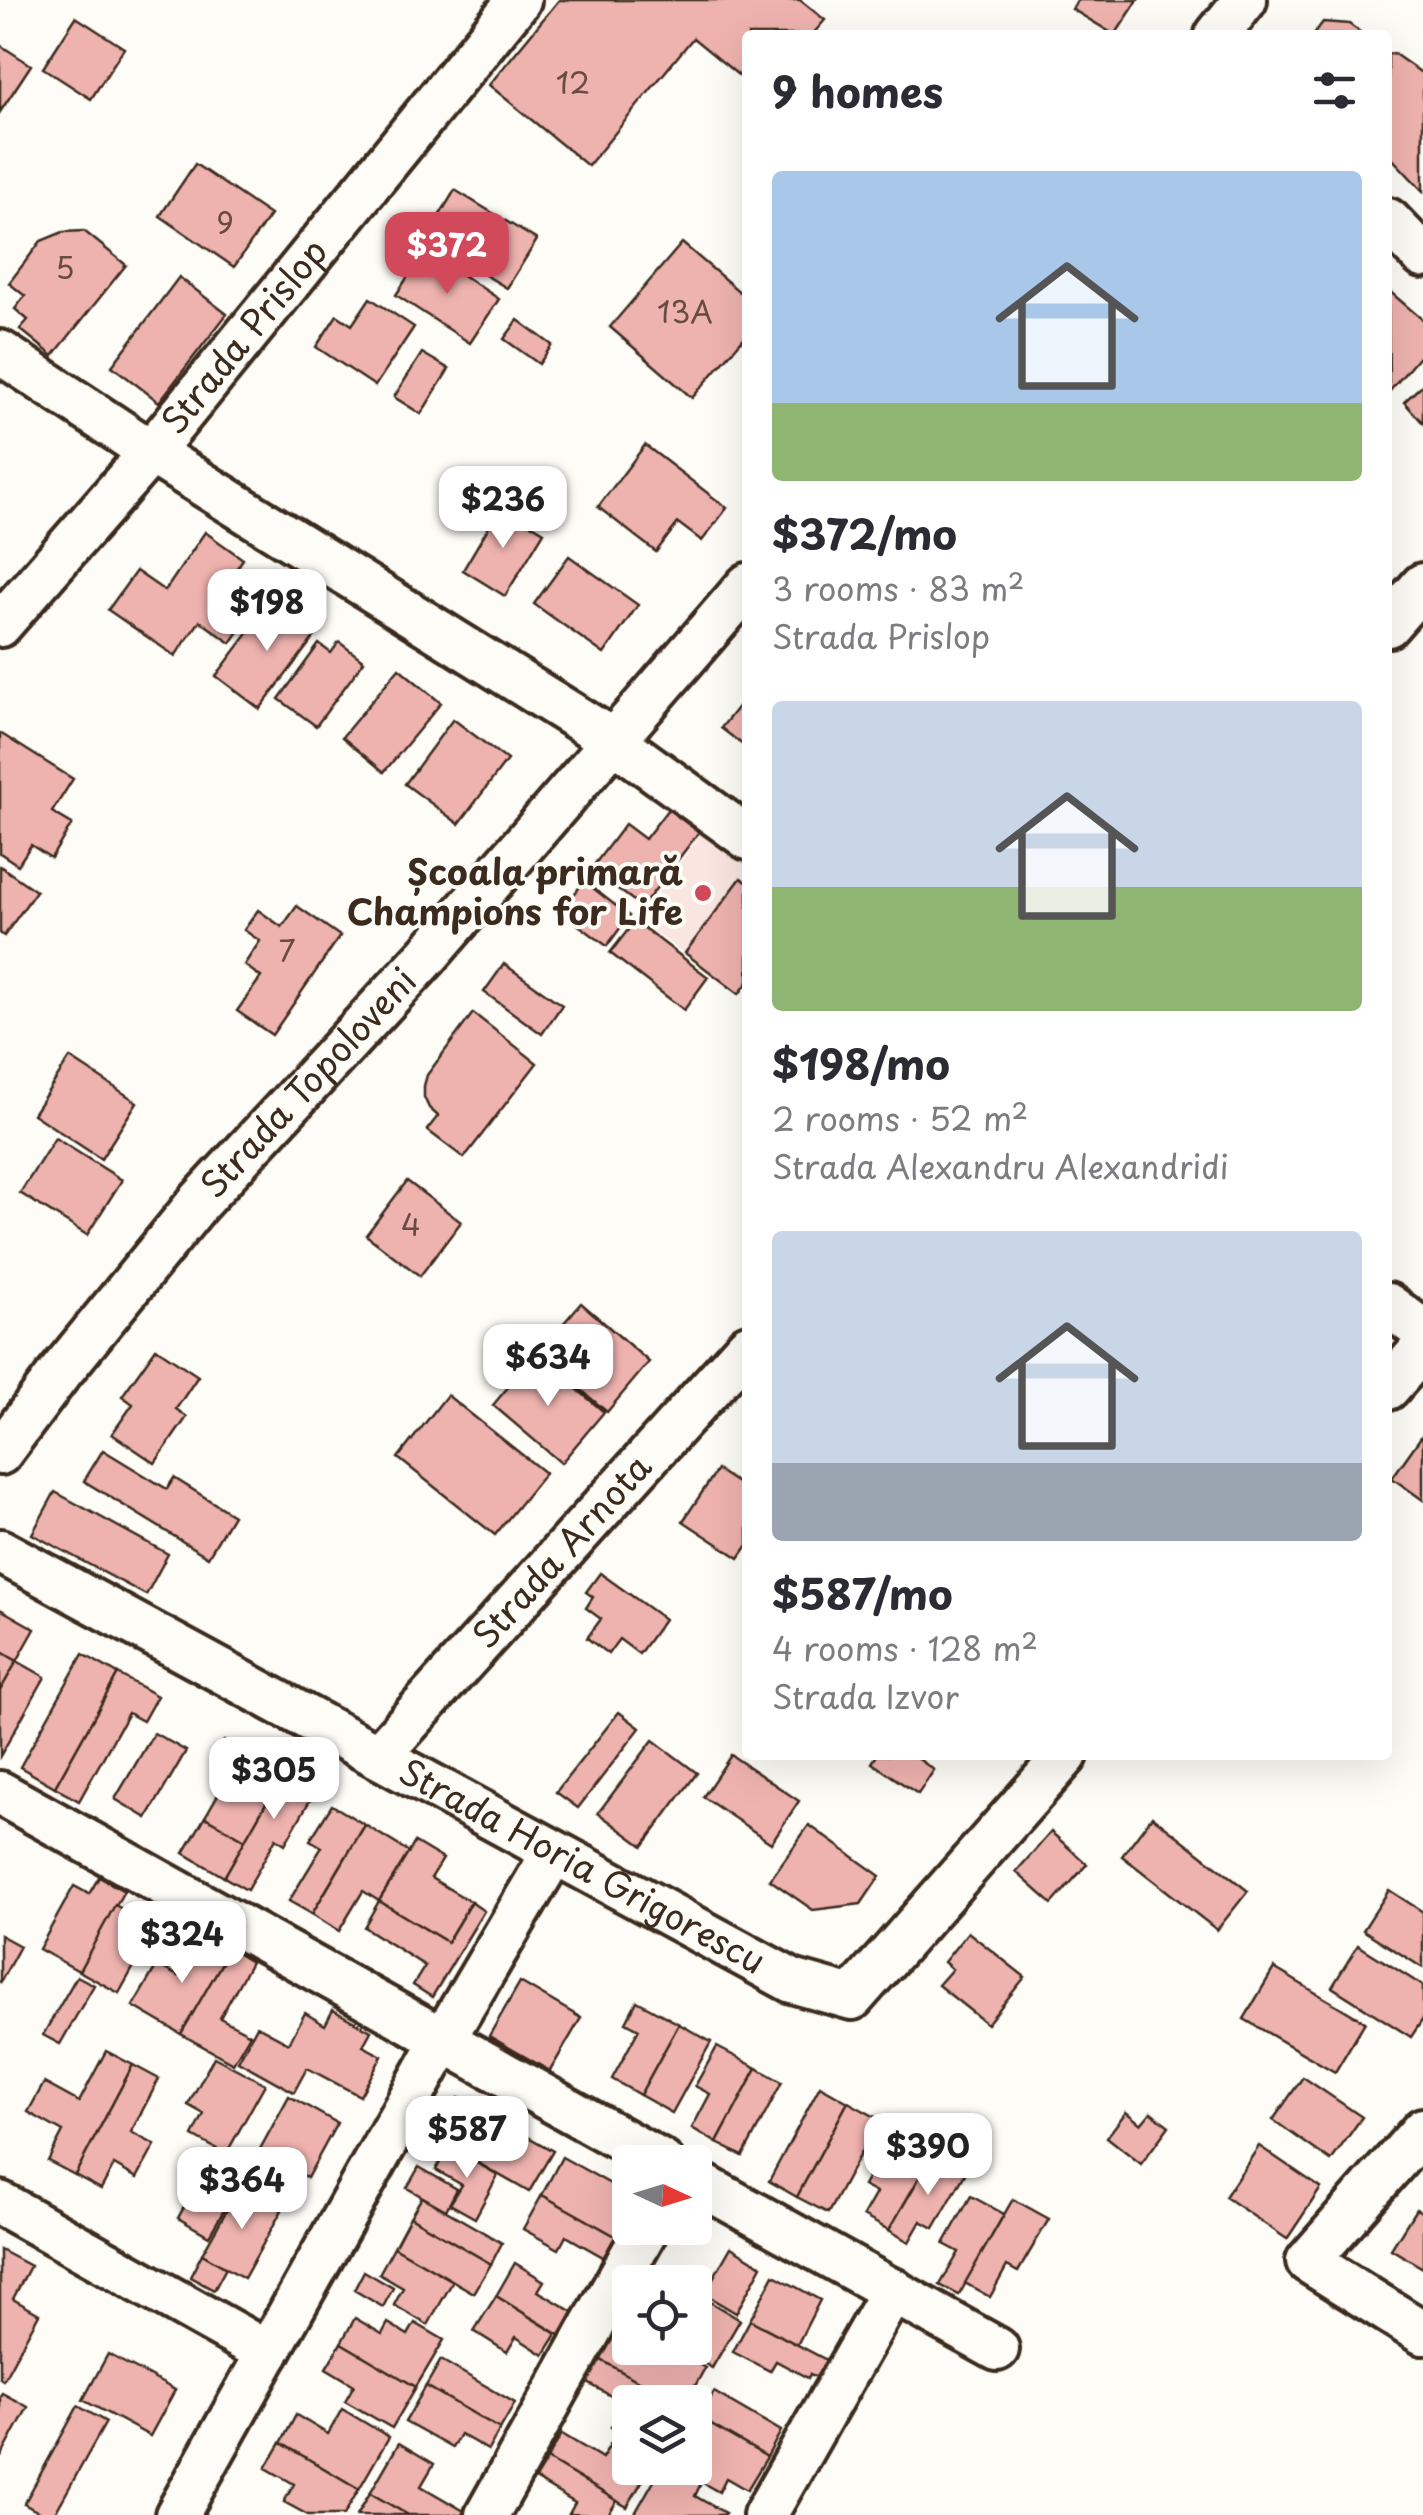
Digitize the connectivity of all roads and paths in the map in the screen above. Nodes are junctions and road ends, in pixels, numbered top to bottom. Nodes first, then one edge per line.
1 (519, 0) edge
2 (1245, 0) edge
3 (1221, 30) edge
4 (1392, 224) edge
5 (1423, 256) edge
6 (0, 352) edge
7 (151, 452) junction
8 (1423, 585) edge
9 (742, 591) edge
10 (1392, 620) edge
11 (0, 625) edge
12 (614, 741) junction
13 (742, 834) edge
14 (1392, 1308) edge
15 (1423, 1331) edge
16 (1423, 1348) edge
17 (742, 1353) edge
18 (1392, 1383) edge
19 (0, 1453) edge
20 (0, 1551) edge
21 (378, 1756) junction
22 (1062, 1760) edge
23 (0, 1794) edge
24 (554, 1852) junction
25 (443, 2040) junction
26 (1423, 2130) edge
27 (631, 2145) edge
28 (712, 2190) edge
29 (0, 2203) edge
30 (638, 2245) edge
31 (892, 2290) junction
32 (1423, 2334) edge
33 (997, 2348) dead end
34 (268, 2352) junction
35 (177, 2515) edge
36 (487, 2515) edge
37 (765, 2515) edge

1 - 7 street, Strada Prislop
2 - 3 street
4 - 5 street
6 - 7 street
7 - 11 street, Strada Prislop
7 - 12 street
8 - 10 street
9 - 12 street, Strada Topoloveni
12 - 13 street
12 - 19 street, Strada Topoloveni
14 - 15 street
16 - 18 street
17 - 21 street, Strada Arnota
20 - 21 street, Strada Horia Grigorescu
21 - 24 street, Strada Horia Grigorescu
22 - 24 street, Strada Horia Grigorescu
23 - 25 street
24 - 25 street
25 - 27 street
25 - 34 street
26 - 32 street
28 - 31 street
29 - 34 street
30 - 36 street
31 - 33 street
31 - 37 street
34 - 35 street

